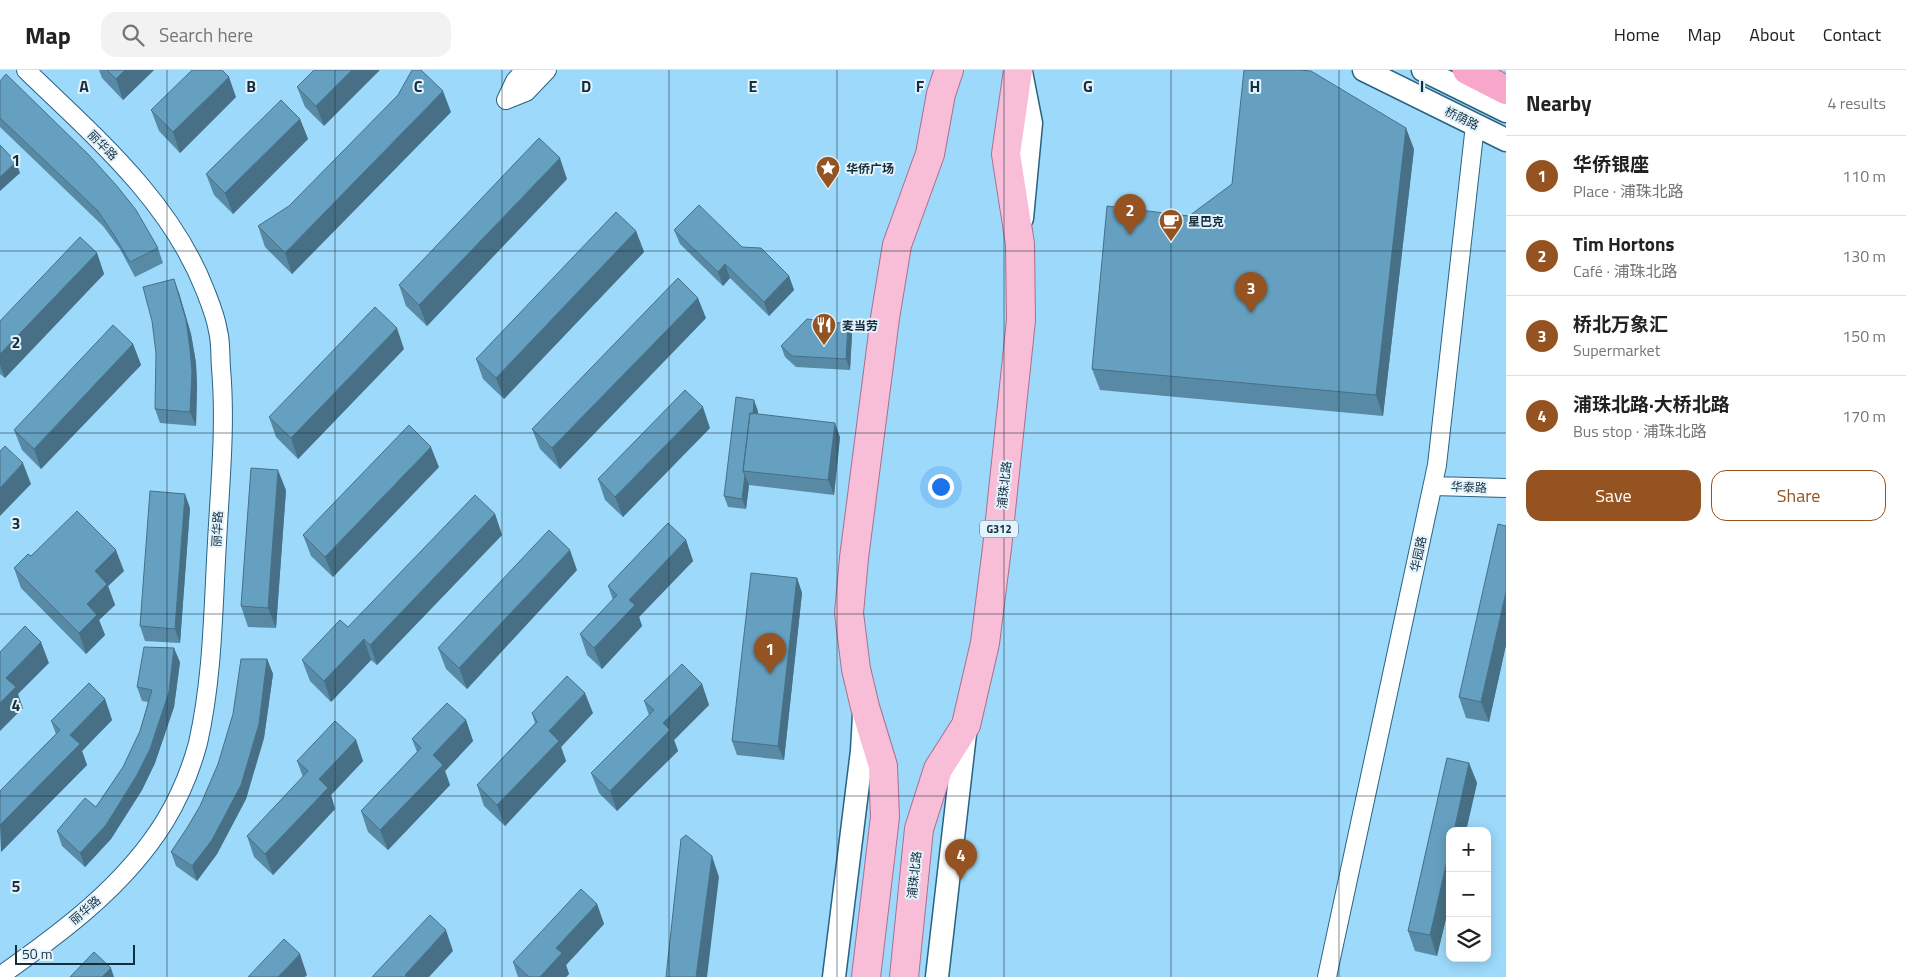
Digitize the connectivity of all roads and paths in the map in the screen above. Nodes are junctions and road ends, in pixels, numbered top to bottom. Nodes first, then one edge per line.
1 (26, 70) edge
2 (525, 70) edge
3 (547, 70) edge
4 (949, 70) edge
5 (1020, 70) edge
6 (1364, 70) edge
7 (1423, 70) edge
8 (1462, 75) edge
9 (1506, 90) edge
10 (1506, 111) edge
11 (1475, 125) junction
12 (1506, 140) edge
13 (1433, 486) junction
14 (1506, 488) edge
15 (865, 707) junction
16 (966, 725) junction
17 (0, 976) edge
18 (834, 977) edge
19 (866, 977) edge
20 (904, 977) edge
21 (937, 977) edge
22 (1327, 977) edge

1 - 17 street, 丽华路
2 - 3 street
4 - 15 main road
5 - 16 main road, 浦珠北路 / G312
6 - 11 street, 桥荫路
7 - 8 street
8 - 9 highway
8 - 10 street
11 - 12 street, 桥荫路
11 - 13 street, 华园路
13 - 14 street, 华泰路
13 - 22 street, 华园路
15 - 18 street
15 - 19 main road
16 - 20 main road, 浦珠北路 / G312
16 - 21 street

